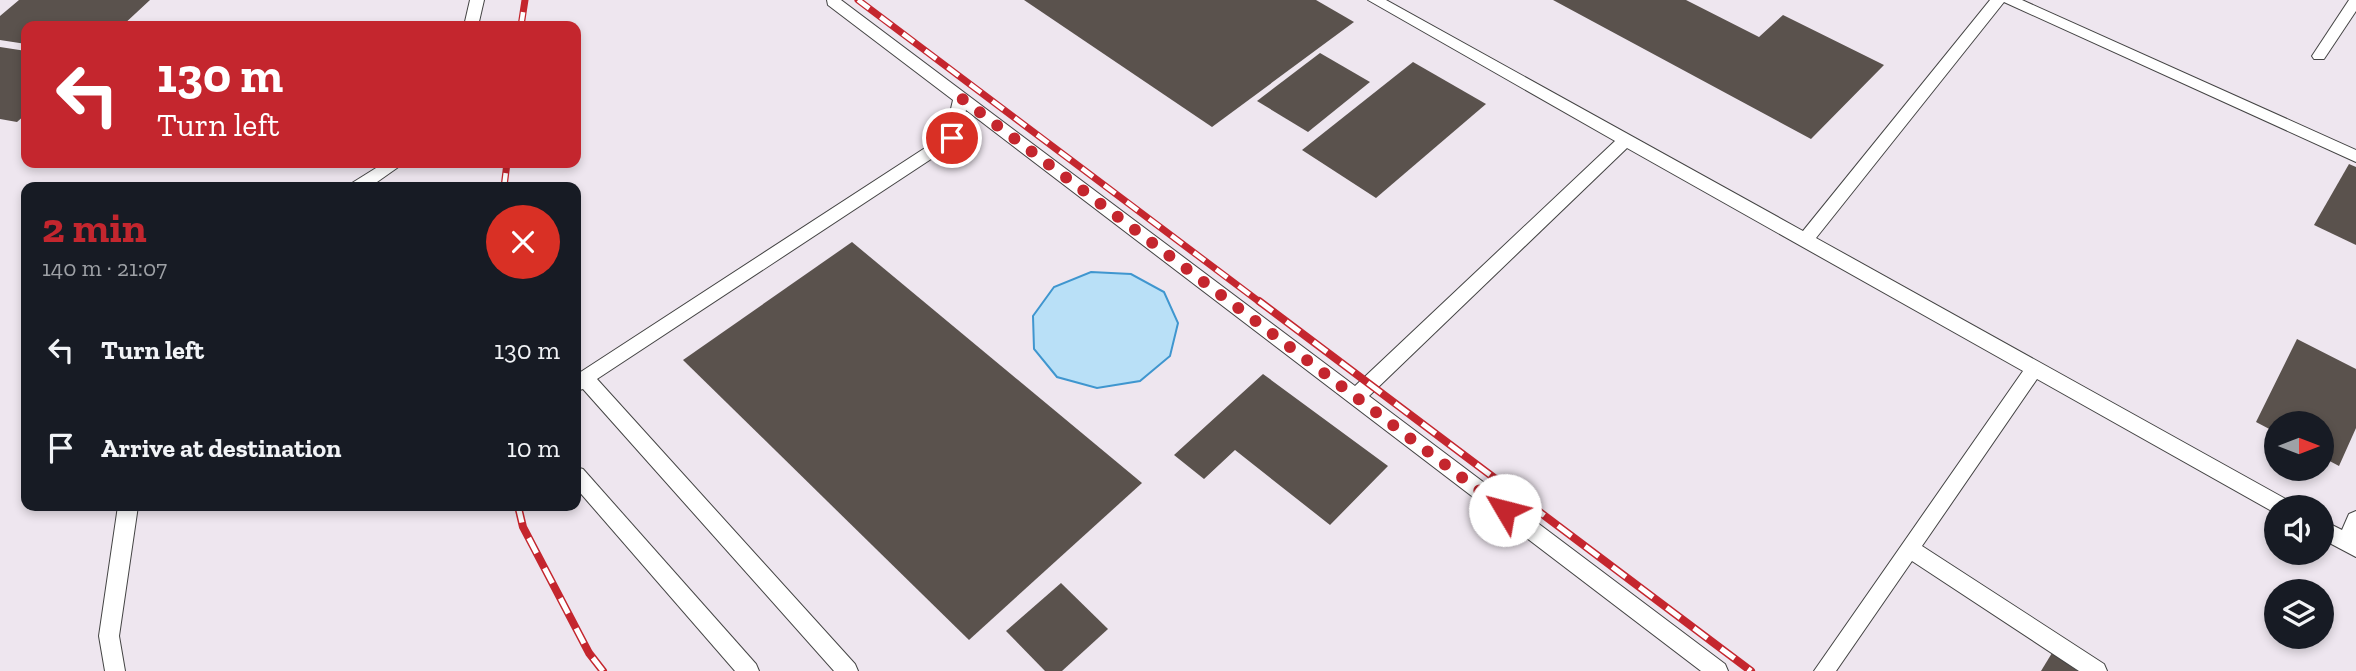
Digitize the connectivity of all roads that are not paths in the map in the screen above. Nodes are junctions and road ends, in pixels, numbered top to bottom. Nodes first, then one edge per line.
1 (477, 0) edge
2 (834, 0) edge
3 (1375, 0) edge
4 (1998, 0) edge
5 (2010, 0) edge
6 (2356, 0) edge
7 (472, 21) edge
8 (2319, 56) dead end
9 (961, 98) junction
10 (1626, 140) junction
11 (2356, 156) edge
12 (388, 168) edge
13 (366, 182) edge
14 (1804, 240) junction
15 (2035, 368) junction
16 (581, 380) edge
17 (581, 382) edge
18 (1356, 397) junction
19 (581, 481) edge
20 (2264, 497) edge
21 (127, 511) edge
22 (2356, 520) edge
23 (2334, 536) edge
24 (2351, 545) edge
25 (1909, 548) junction
26 (115, 671) edge
27 (749, 671) edge
28 (848, 671) edge
29 (1718, 671) edge
30 (1824, 671) edge
31 (2097, 671) edge

1 - 7 lane
2 - 9 lane
3 - 10 lane
4 - 14 lane
5 - 11 lane
6 - 8 lane
9 - 16 lane
9 - 18 lane
10 - 14 lane
10 - 18 lane
12 - 13 lane
14 - 15 lane
15 - 20 lane
15 - 25 lane
17 - 28 lane
18 - 29 lane
19 - 27 lane
21 - 26 lane
22 - 24 lane
23 - 24 lane
25 - 30 lane
25 - 31 lane

